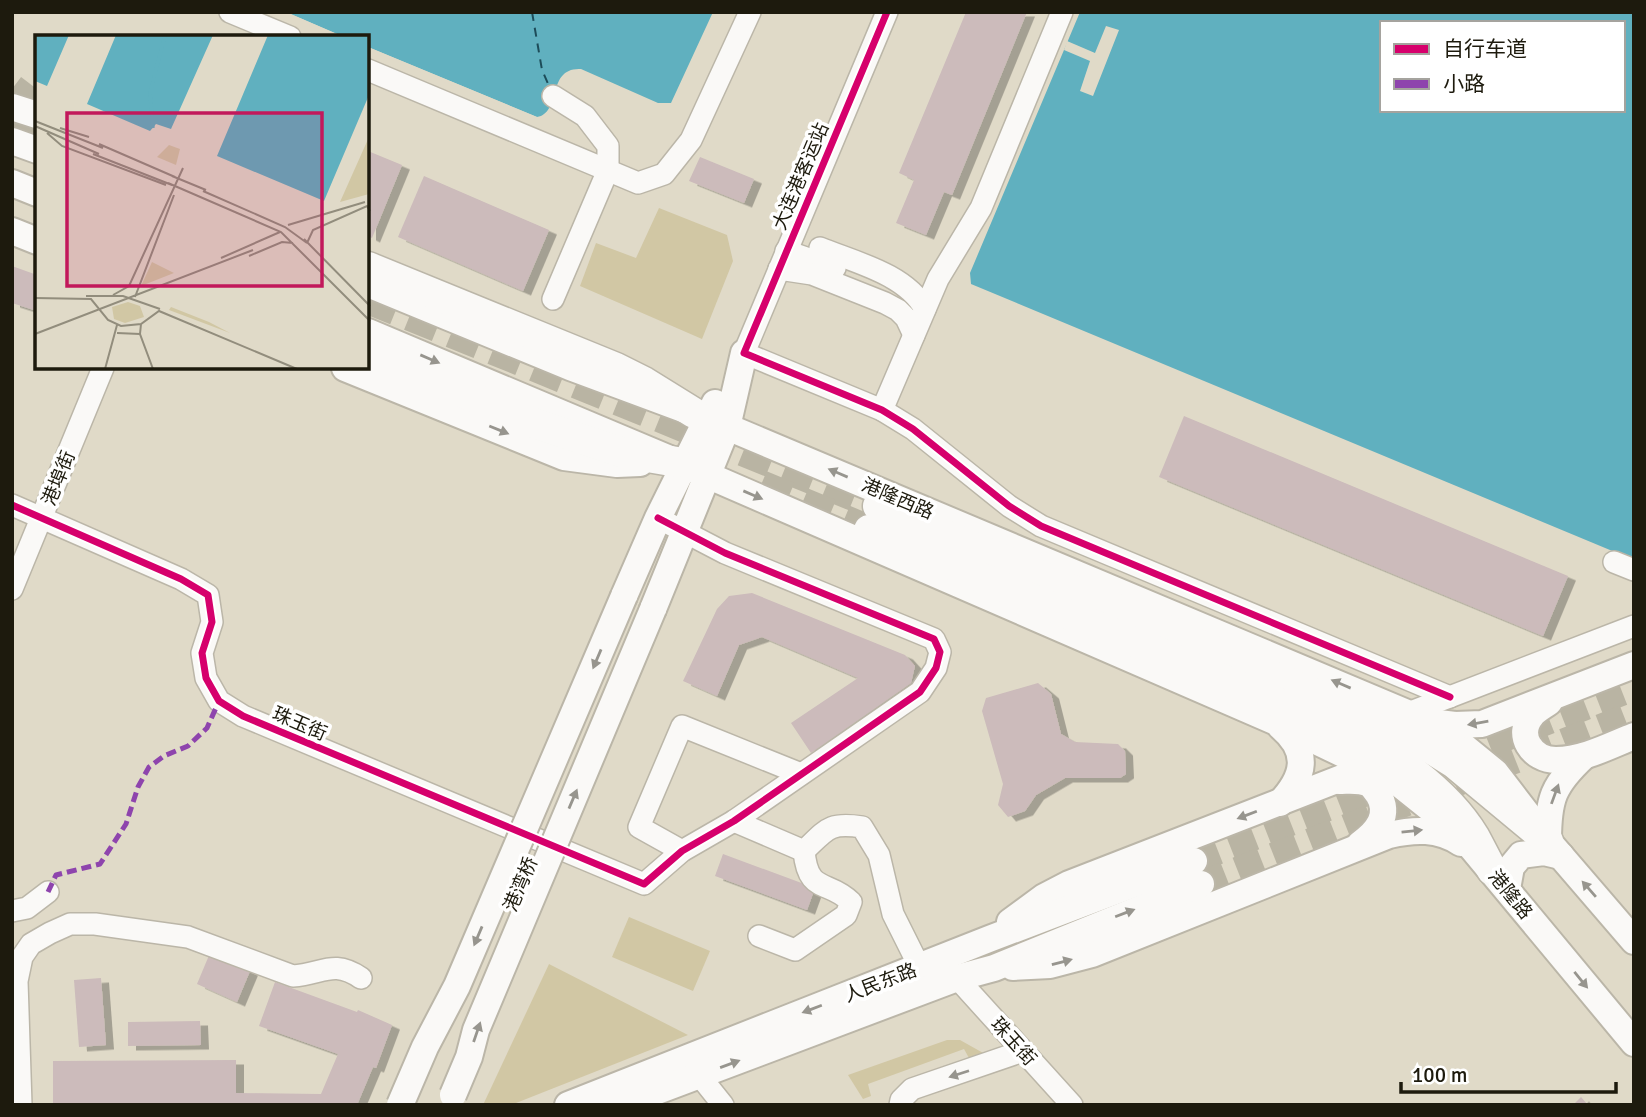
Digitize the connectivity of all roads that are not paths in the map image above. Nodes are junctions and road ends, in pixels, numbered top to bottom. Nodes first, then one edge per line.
1 (230, 12) edge
2 (750, 12) edge
3 (887, 12) edge
4 (1062, 12) edge
5 (285, 35) edge
6 (369, 70) edge
7 (553, 96) dead end
8 (12, 107) edge
9 (35, 115) edge
10 (12, 141) edge
11 (35, 149) edge
12 (608, 170) junction
13 (12, 183) edge
14 (35, 192) edge
15 (12, 230) edge
16 (35, 240) edge
17 (369, 252) edge
18 (786, 252) junction
19 (369, 267) edge
20 (369, 284) edge
21 (553, 299) dead end
22 (920, 322) junction
23 (369, 332) edge
24 (369, 352) edge
25 (744, 353) junction
26 (103, 369) edge
27 (347, 369) edge
28 (882, 410) junction
29 (709, 419) junction
30 (689, 468) junction
31 (12, 505) edge
32 (42, 517) junction
33 (658, 518) junction
34 (685, 531) junction
35 (12, 589) edge
36 (1634, 626) edge
37 (1634, 665) edge
38 (1559, 694) junction
39 (1450, 697) junction
40 (1274, 721) junction
41 (1413, 722) junction
42 (1634, 736) edge
43 (1584, 756) junction
44 (1370, 767) junction
45 (801, 774) junction
46 (1334, 782) junction
47 (1280, 803) junction
48 (734, 821) junction
49 (1554, 848) junction
50 (682, 851) junction
51 (804, 851) junction
52 (1348, 852) junction
53 (1500, 880) junction
54 (48, 892) dead end
55 (12, 911) edge
56 (759, 936) dead end
57 (989, 939) junction
58 (1634, 941) edge
59 (914, 957) dead end
60 (994, 968) junction
61 (361, 978) dead end
62 (957, 978) junction
63 (1634, 1043) edge
64 (1024, 1051) junction
65 (699, 1075) junction
66 (452, 1102) edge
67 (21, 1105) edge
68 (400, 1105) edge
69 (568, 1105) edge
70 (620, 1105) edge
71 (723, 1105) edge
72 (900, 1105) edge
73 (1072, 1105) edge

1 - 5 street
2 - 12 street
3 - 18 street, 大连港客运站
4 - 22 street
6 - 12 street
7 - 12 street
8 - 9 main road
10 - 11 main road
12 - 21 street
13 - 14 main road
15 - 16 main road
17 - 29 main road
18 - 22 street
18 - 22 street
18 - 25 street, 大连港客运站
19 - 29 highway
20 - 29 main road, 港隆西路
22 - 28 street
23 -> 30 main road
24 - 30 highway
25 - 28 street
25 - 29 main road, 港湾桥
26 - 32 street, 港埠街
27 -> 30 main road
28 - 39 street
29 - 30 main road, 港湾桥
41 -> 29 main road, 港隆西路
30 - 33 main road, 港湾桥
30 - 34 main road, 港湾桥
30 -> 40 main road
31 - 32 street
32 - 35 street, 港埠街
32 - 50 street, 珠玉街
33 - 34 street
33 -> 68 main road, 港湾桥, bridge
34 - 45 street
66 -> 34 main road, 港湾桥, bridge
36 - 39 street
37 - 38 main road
38 -> 41 main road
38 - 43 main road
39 - 41 street
40 - 44 main road
40 - 47 main road
41 - 49 highway
41 - 53 highway
42 - 43 main road
49 -> 43 main road
44 - 46 main road
44 - 53 main road, 港隆路
45 - 48 street
45 - 50 street
46 - 47 main road
46 - 52 main road
47 -> 57 main road
48 - 50 street
48 - 51 street
49 - 53 main road
58 -> 49 main road
51 - 56 street
51 - 59 street
52 -> 53 main road
60 -> 52 main road
53 -> 63 main road, 港隆路
54 - 55 street
60 -> 57 main road, 人民东路
57 -> 69 main road, 人民东路
60 - 62 main road, 人民东路
61 - 67 street
62 - 64 street, 珠玉街
65 -> 62 main road, 人民东路
64 -> 72 street
64 - 73 street, 珠玉街
65 - 70 main road, 人民东路
65 - 71 street

